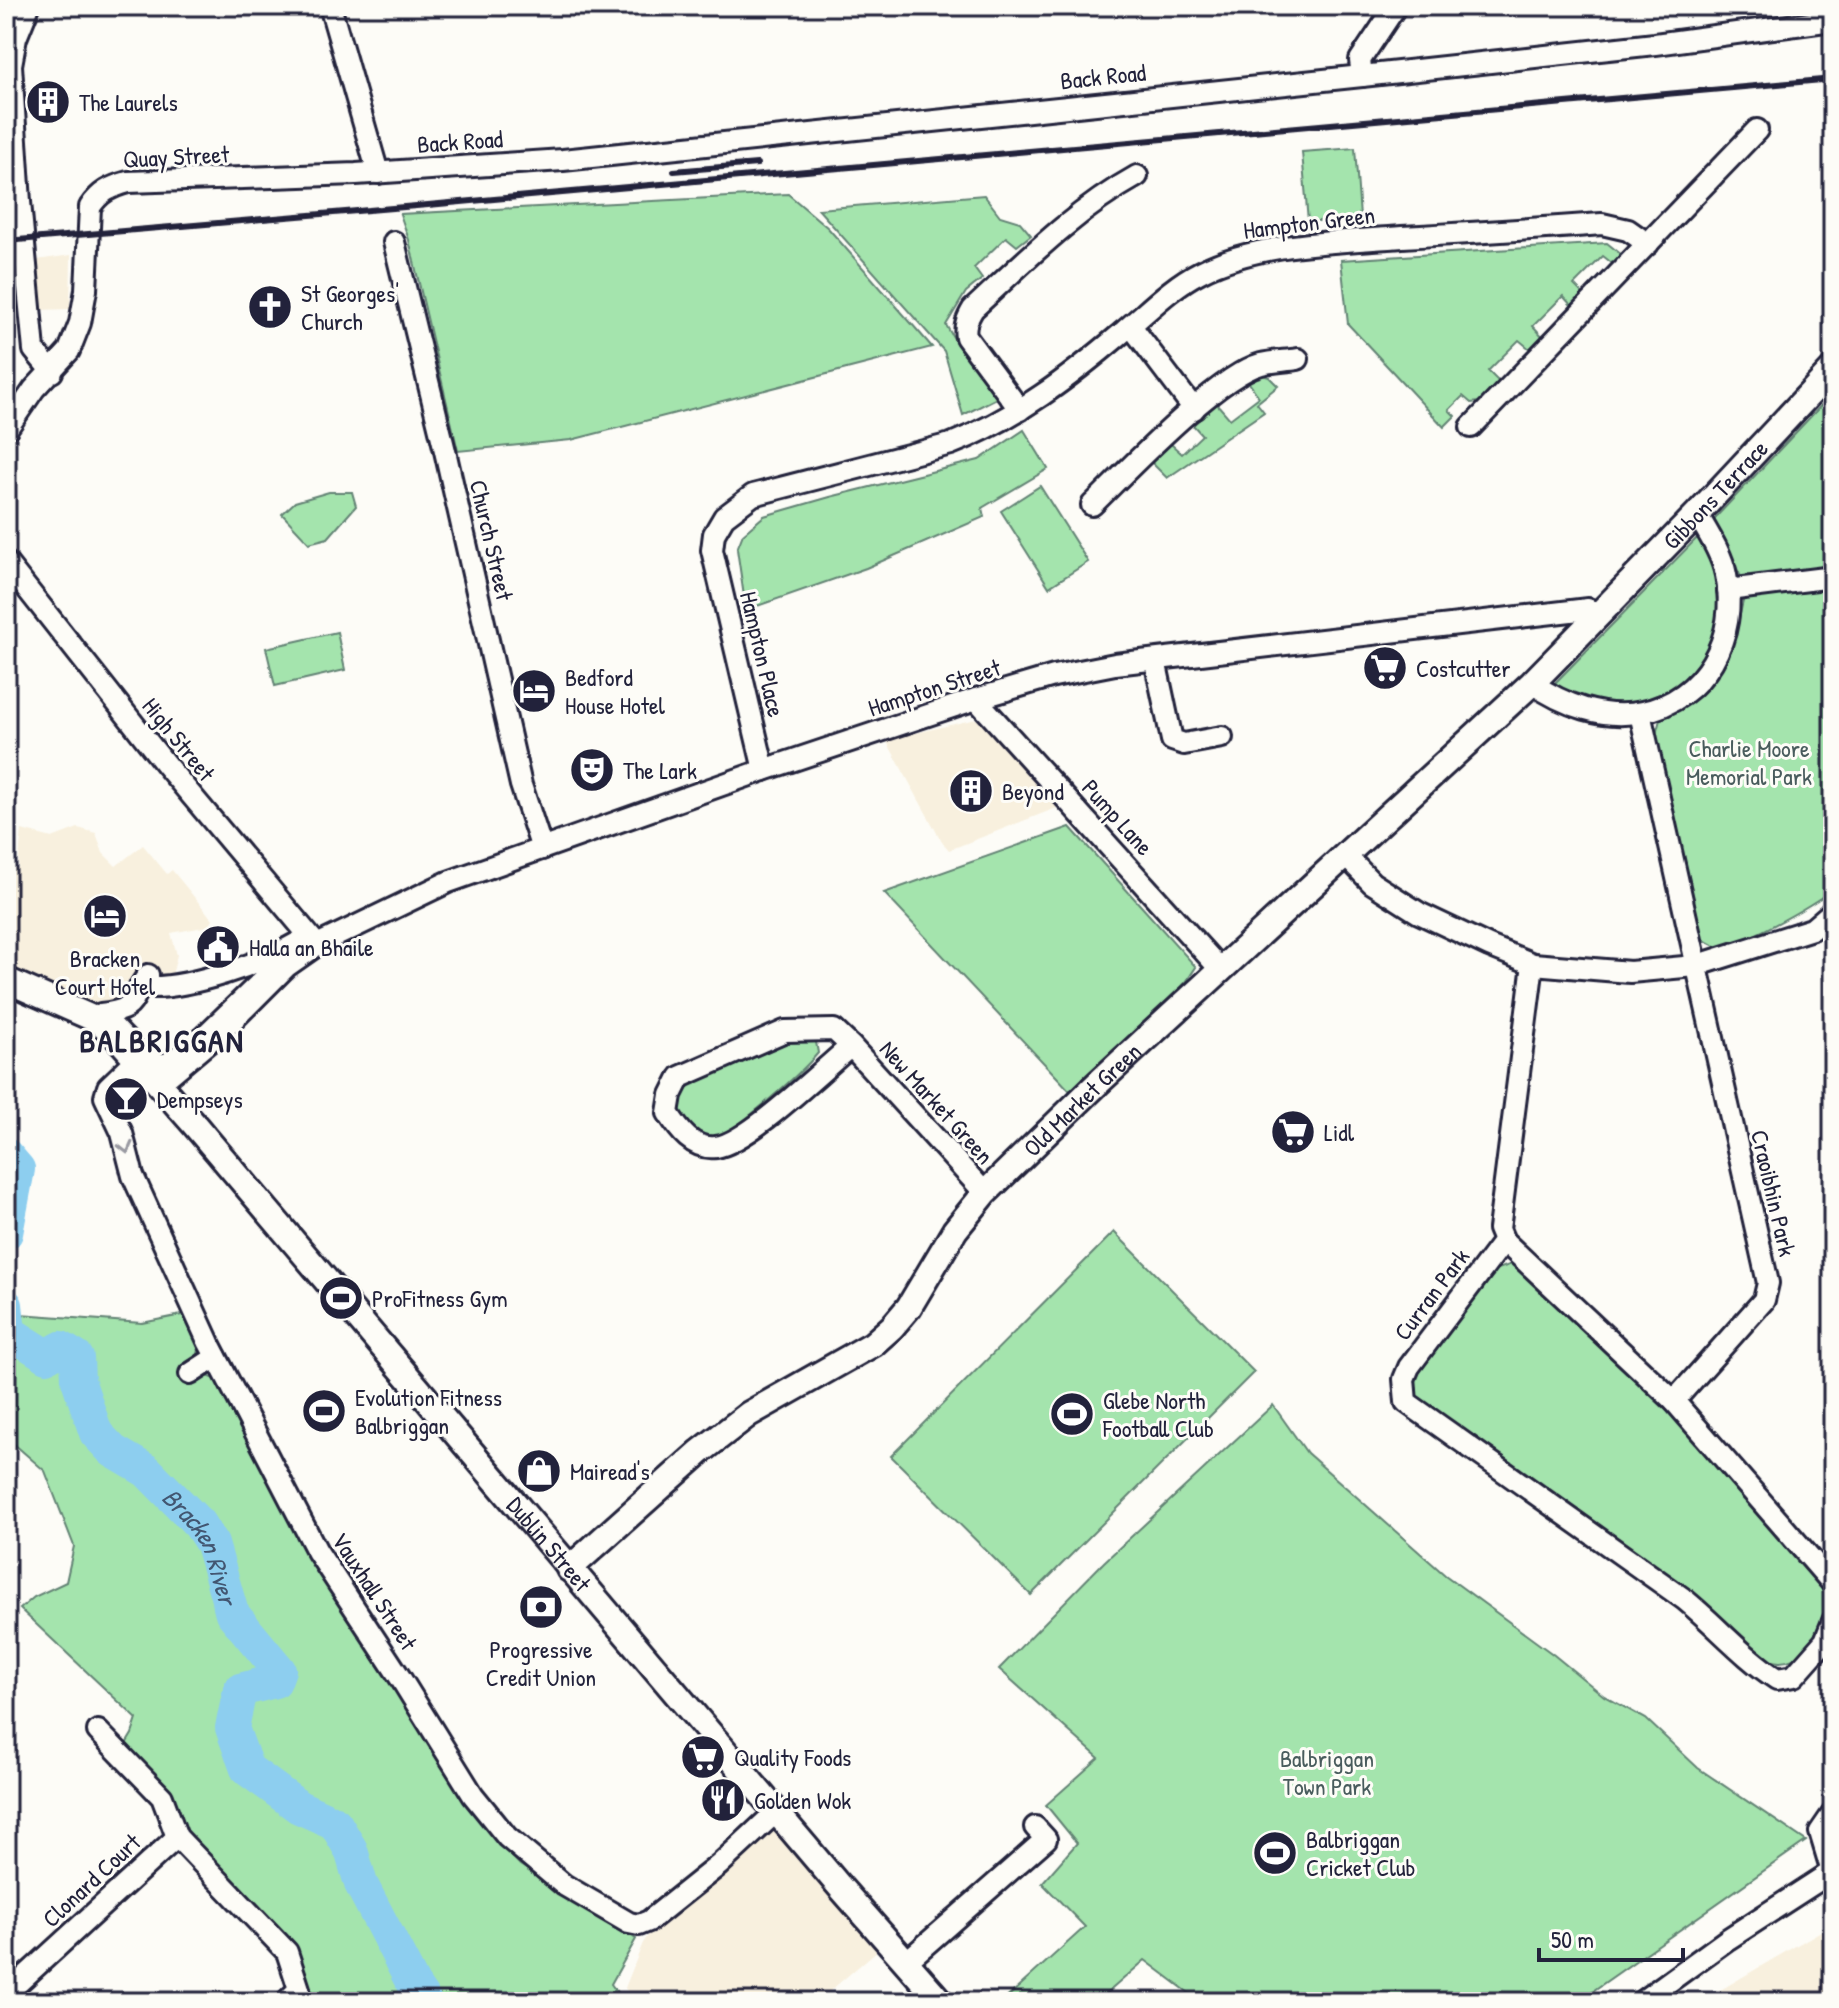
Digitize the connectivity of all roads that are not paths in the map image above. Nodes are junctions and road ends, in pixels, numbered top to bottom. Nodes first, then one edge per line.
1 (29, 6) edge
2 (330, 6) edge
3 (1396, 6) edge
4 (1814, 14) edge
5 (1833, 20) edge
6 (1362, 76) junction
7 (1757, 130) dead end
8 (378, 173) junction
9 (1137, 176) dead end
10 (13, 202) edge
11 (394, 242) dead end
12 (1648, 244) junction
13 (1131, 326) junction
14 (1298, 359) dead end
15 (1833, 369) edge
16 (52, 372) junction
17 (1194, 409) junction
18 (1020, 410) junction
19 (1471, 427) dead end
20 (6, 430) edge
21 (1092, 505) dead end
22 (1697, 514) junction
23 (712, 550) joint
24 (6, 562) edge
25 (1833, 577) edge
26 (1728, 590) junction
27 (1597, 617) junction
28 (1155, 660) junction
29 (1532, 683) junction
30 (976, 699) junction
31 (1640, 713) junction
32 (1222, 737) dead end
33 (764, 770) junction
34 (542, 849) junction
35 (1346, 856) junction
36 (1833, 911) edge
37 (317, 945) junction
38 (1533, 964) junction
39 (1695, 966) junction
40 (1221, 970) junction
41 (6, 980) edge
42 (101, 1014) joint
43 (851, 1046) junction
44 (137, 1059) junction
45 (160, 1083) junction
46 (985, 1193) junction
47 (1504, 1241) junction
48 (216, 1357) junction
49 (190, 1374) dead end
50 (1674, 1401) junction
51 (569, 1569) junction
52 (1833, 1584) edge
53 (1833, 1621) edge
54 (98, 1731) dead end
55 (776, 1812) junction
56 (1833, 1813) edge
57 (1035, 1827) dead end
58 (177, 1837) junction
59 (1833, 1871) edge
60 (906, 1962) junction
61 (6, 1994) edge
62 (286, 2002) edge
63 (941, 2002) edge
64 (1641, 2002) edge

1 - 10 street
2 - 8 street
3 - 6 street
4 - 5 street, Back Road
4 - 6 street, Back Road
6 - 8 street, Back Road
7 - 12 street
8 - 16 street, Quay Street
9 - 18 street
10 - 16 street
11 - 34 street, Church Street
12 - 13 street, Hampton Green
12 - 19 street
13 - 17 street
13 - 18 street, Hampton Green
14 - 17 street
15 - 22 main road, Gibbons Terrace
16 - 20 street, Quay Street
17 - 21 street
18 - 23 street, Hampton Green
22 - 26 street
22 - 27 main road, Gibbons Terrace
23 - 33 street, Hampton Place
24 - 37 street, High Street
25 - 26 street
26 - 31 street
27 - 28 street, Hampton Street
27 - 29 main road, Old Market Green
28 - 30 street, Hampton Street
28 - 32 street
29 - 31 street
29 - 35 main road, Old Market Green
30 - 33 street, Hampton Street
30 - 40 street, Pump Lane
31 - 39 street, Craoibhin Park
33 - 34 street, Hampton Street
34 - 37 street, Hampton Street
35 - 38 street
35 - 40 main road, Old Market Green
36 - 39 street
37 - 45 street, Hampton Street
38 - 39 street
38 - 47 street
39 - 50 street, Craoibhin Park
40 - 46 main road, Old Market Green
41 - 44 main road, Dublin Street
42 - 42 street
43 - 43 street, New Market Green
43 - 46 street, New Market Green
44 - 45 main road, Dublin Street
44 -> 48 street, Vauxhall Street
45 - 51 main road, Dublin Street
46 - 51 main road, Old Market Green
47 - 50 street, Curran Park
47 - 53 street, Curran Park
48 - 49 street
48 - 55 street, Vauxhall Street
50 - 52 street, Curran Park
51 - 55 main road, Dublin Street
54 - 58 street, Clonard Court
55 - 60 main road, Dublin Street
56 - 59 street
57 - 60 street
58 - 61 street, Clonard Court
58 - 62 street, Clonard Court
59 - 64 street
60 - 63 main road, Dublin Street

